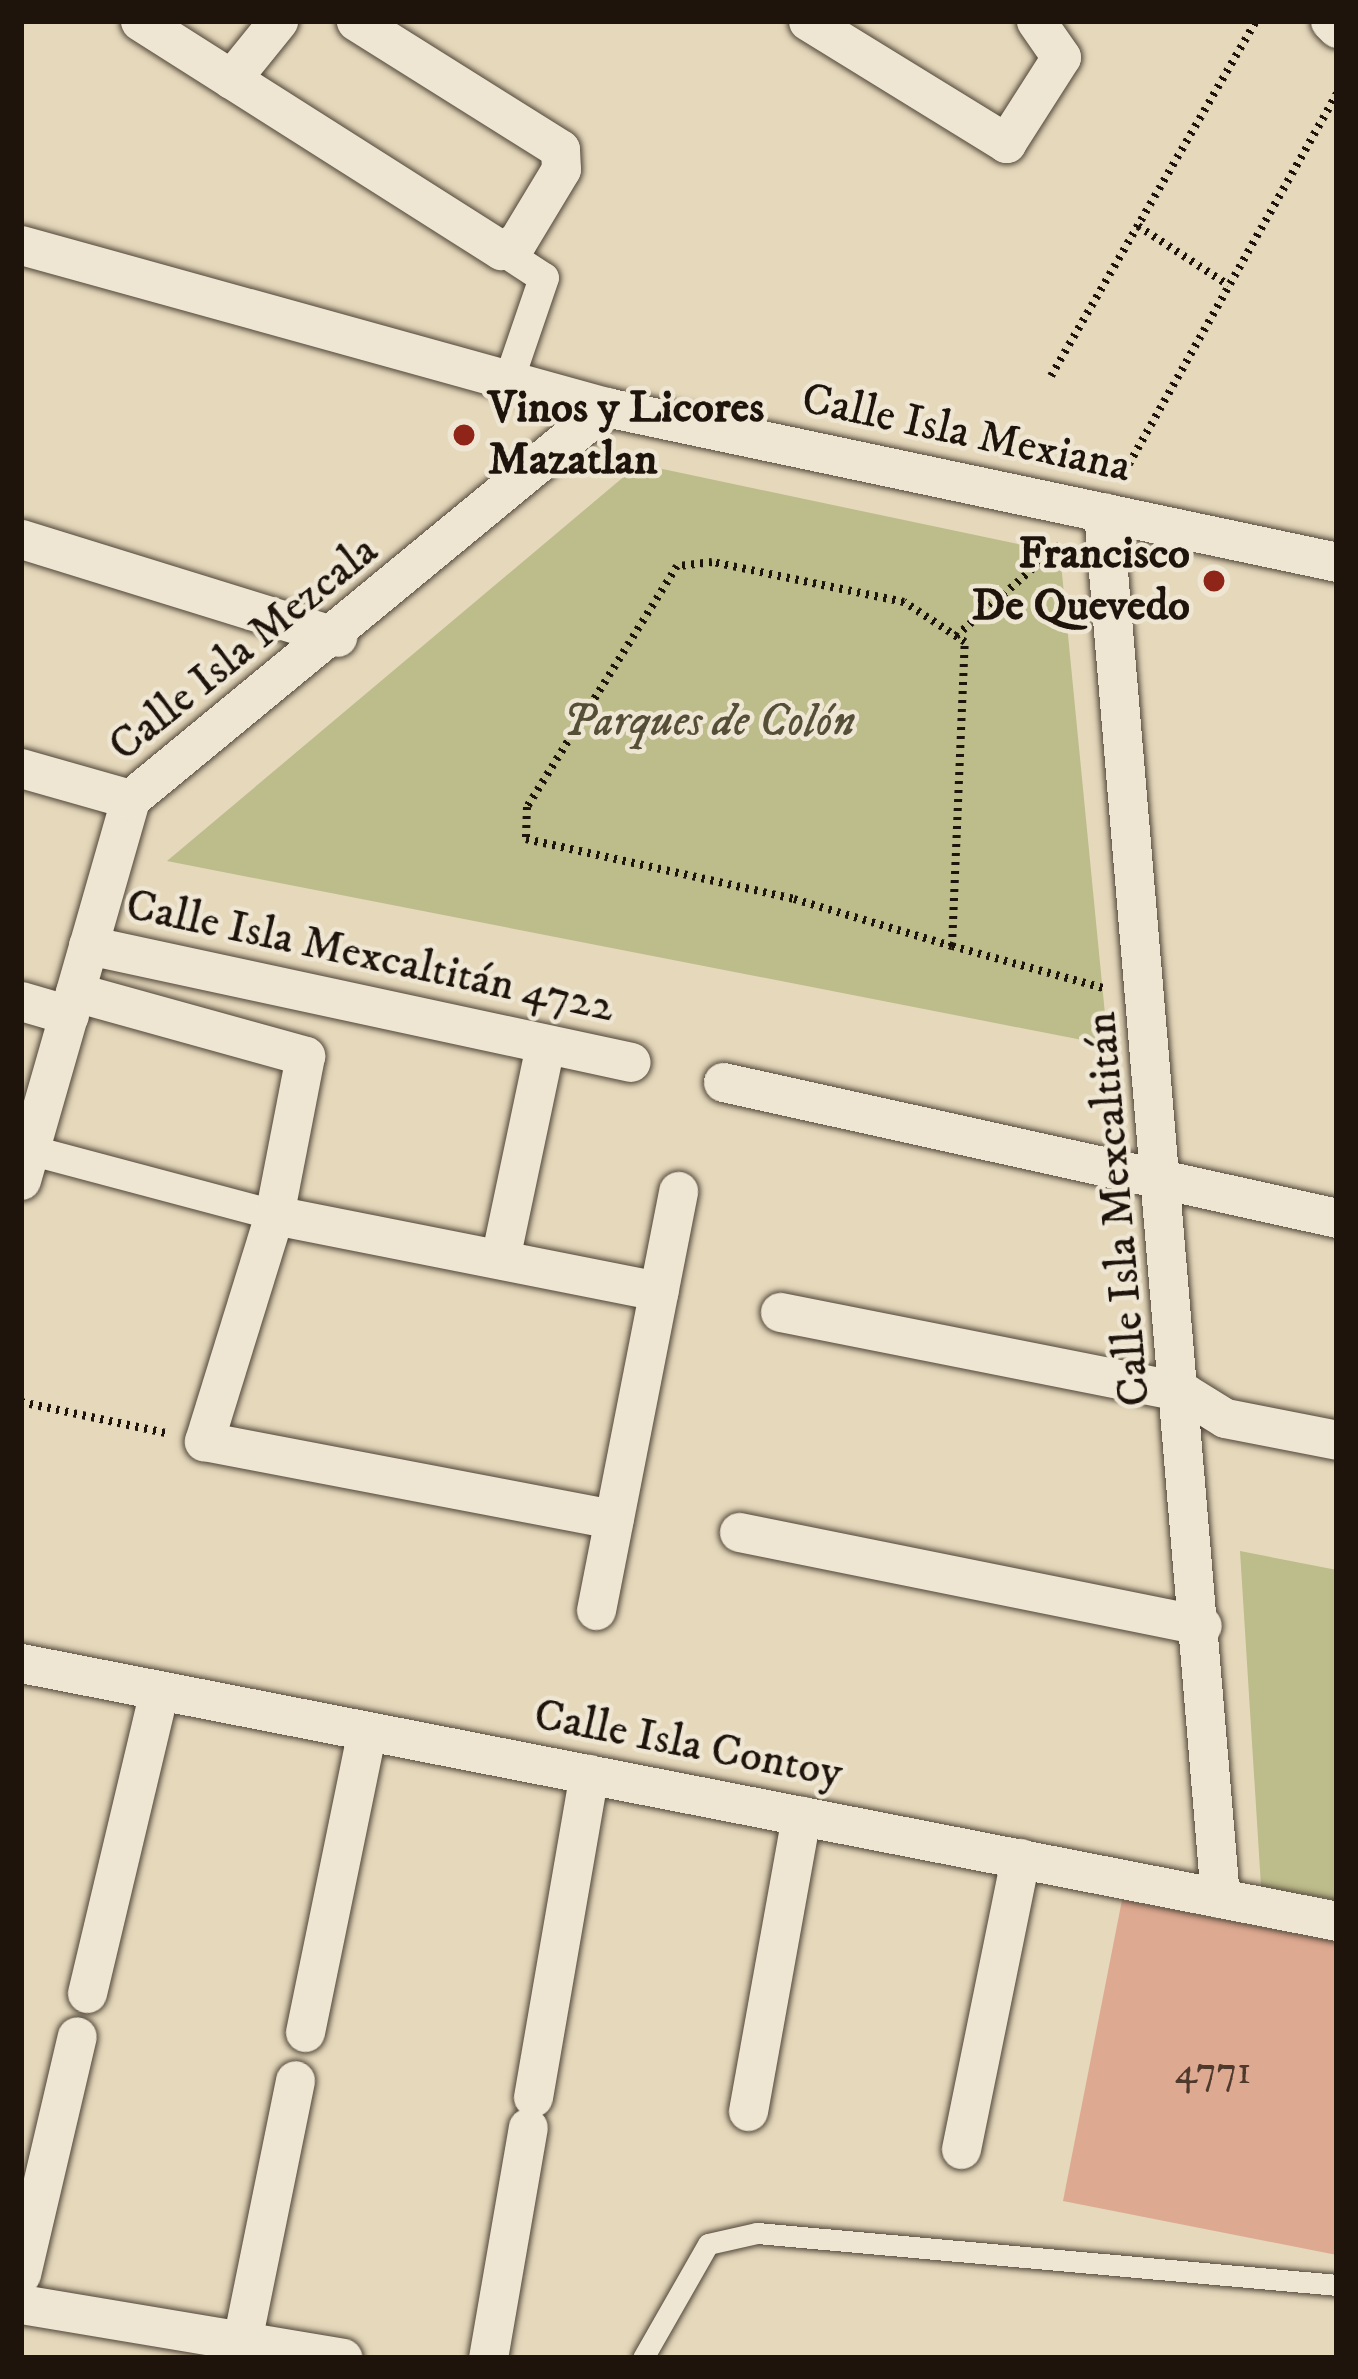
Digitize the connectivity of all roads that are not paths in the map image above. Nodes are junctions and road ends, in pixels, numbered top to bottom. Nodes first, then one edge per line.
1 (140, 21) edge
2 (278, 21) edge
3 (356, 21) edge
4 (808, 21) edge
5 (1036, 21) edge
6 (1329, 22) edge
7 (1337, 28) edge
8 (231, 79) junction
9 (21, 245) edge
10 (501, 250) junction
11 (508, 380) junction
12 (606, 407) junction
13 (1102, 512) junction
14 (21, 539) edge
15 (1337, 562) edge
16 (337, 637) junction
17 (21, 768) edge
18 (130, 800) junction
19 (88, 945) junction
20 (21, 1001) edge
21 (72, 1003) junction
22 (545, 1045) junction
23 (631, 1062) dead end
24 (723, 1082) dead end
25 (25, 1165) edge
26 (1164, 1174) junction
27 (678, 1191) dead end
28 (274, 1215) junction
29 (1337, 1217) edge
30 (500, 1259) junction
31 (659, 1291) junction
32 (780, 1312) dead end
33 (1183, 1392) junction
34 (1337, 1440) edge
35 (614, 1519) junction
36 (739, 1532) dead end
37 (596, 1610) dead end
38 (1202, 1625) junction
39 (21, 1663) edge
40 (159, 1690) junction
41 (367, 1731) junction
42 (589, 1774) junction
43 (801, 1816) junction
44 (1020, 1858) junction
45 (1220, 1898) junction
46 (1337, 1921) edge
47 (87, 1993) dead end
48 (305, 2032) dead end
49 (77, 2036) dead end
50 (295, 2080) dead end
51 (748, 2111) dead end
52 (961, 2149) dead end
53 (21, 2274) edge
54 (1337, 2285) edge
55 (21, 2304) edge
56 (242, 2341) junction
57 (343, 2358) edge
58 (488, 2358) edge
59 (643, 2358) edge

1 - 8 street
2 - 8 street
3 - 10 street
4 - 5 street
6 - 7 street
8 - 10 street
9 - 11 street, Calle Isla Mexiana
10 - 11 street
11 - 12 street, Calle Isla Mexiana
12 - 13 street, Calle Isla Mexiana
12 - 16 street, Calle Isla Mezcala
13 - 15 street, Calle Isla Mexiana
13 - 26 street, Calle Isla Mexcaltitán
14 - 16 street
16 - 18 street, Calle Isla Mezcala
17 - 18 street
18 - 19 street, Calle Isla Mezcala
19 - 21 street, Calle Isla Mezcala
19 - 22 street, Calle Isla Mexcaltitán 4722
20 - 21 street
21 - 25 street, Calle Isla Mezcala
21 - 28 street
22 - 23 street, Calle Isla Mexcaltitán 4722
22 - 30 street
24 - 26 street
25 - 28 street
26 - 29 street
26 - 33 street, Calle Isla Mexcaltitán
27 - 31 street
28 - 30 street
28 - 35 street
30 - 31 street
31 - 35 street
32 - 33 street
33 - 34 street
33 - 38 street, Calle Isla Mexcaltitán
35 - 37 street
36 - 38 street
38 - 45 street, Calle Isla Mexcaltitán
39 - 40 street, Calle Isla Contoy
40 - 41 street, Calle Isla Contoy
40 - 47 street
41 - 42 street, Calle Isla Contoy
41 - 48 street
42 - 43 street, Calle Isla Contoy
42 - 58 street
43 - 44 street, Calle Isla Contoy
43 - 51 street
44 - 45 street, Calle Isla Contoy
44 - 52 street
45 - 46 street, Calle Isla Contoy
49 - 53 street
50 - 56 street
54 - 59 lane
55 - 56 street
56 - 57 street

